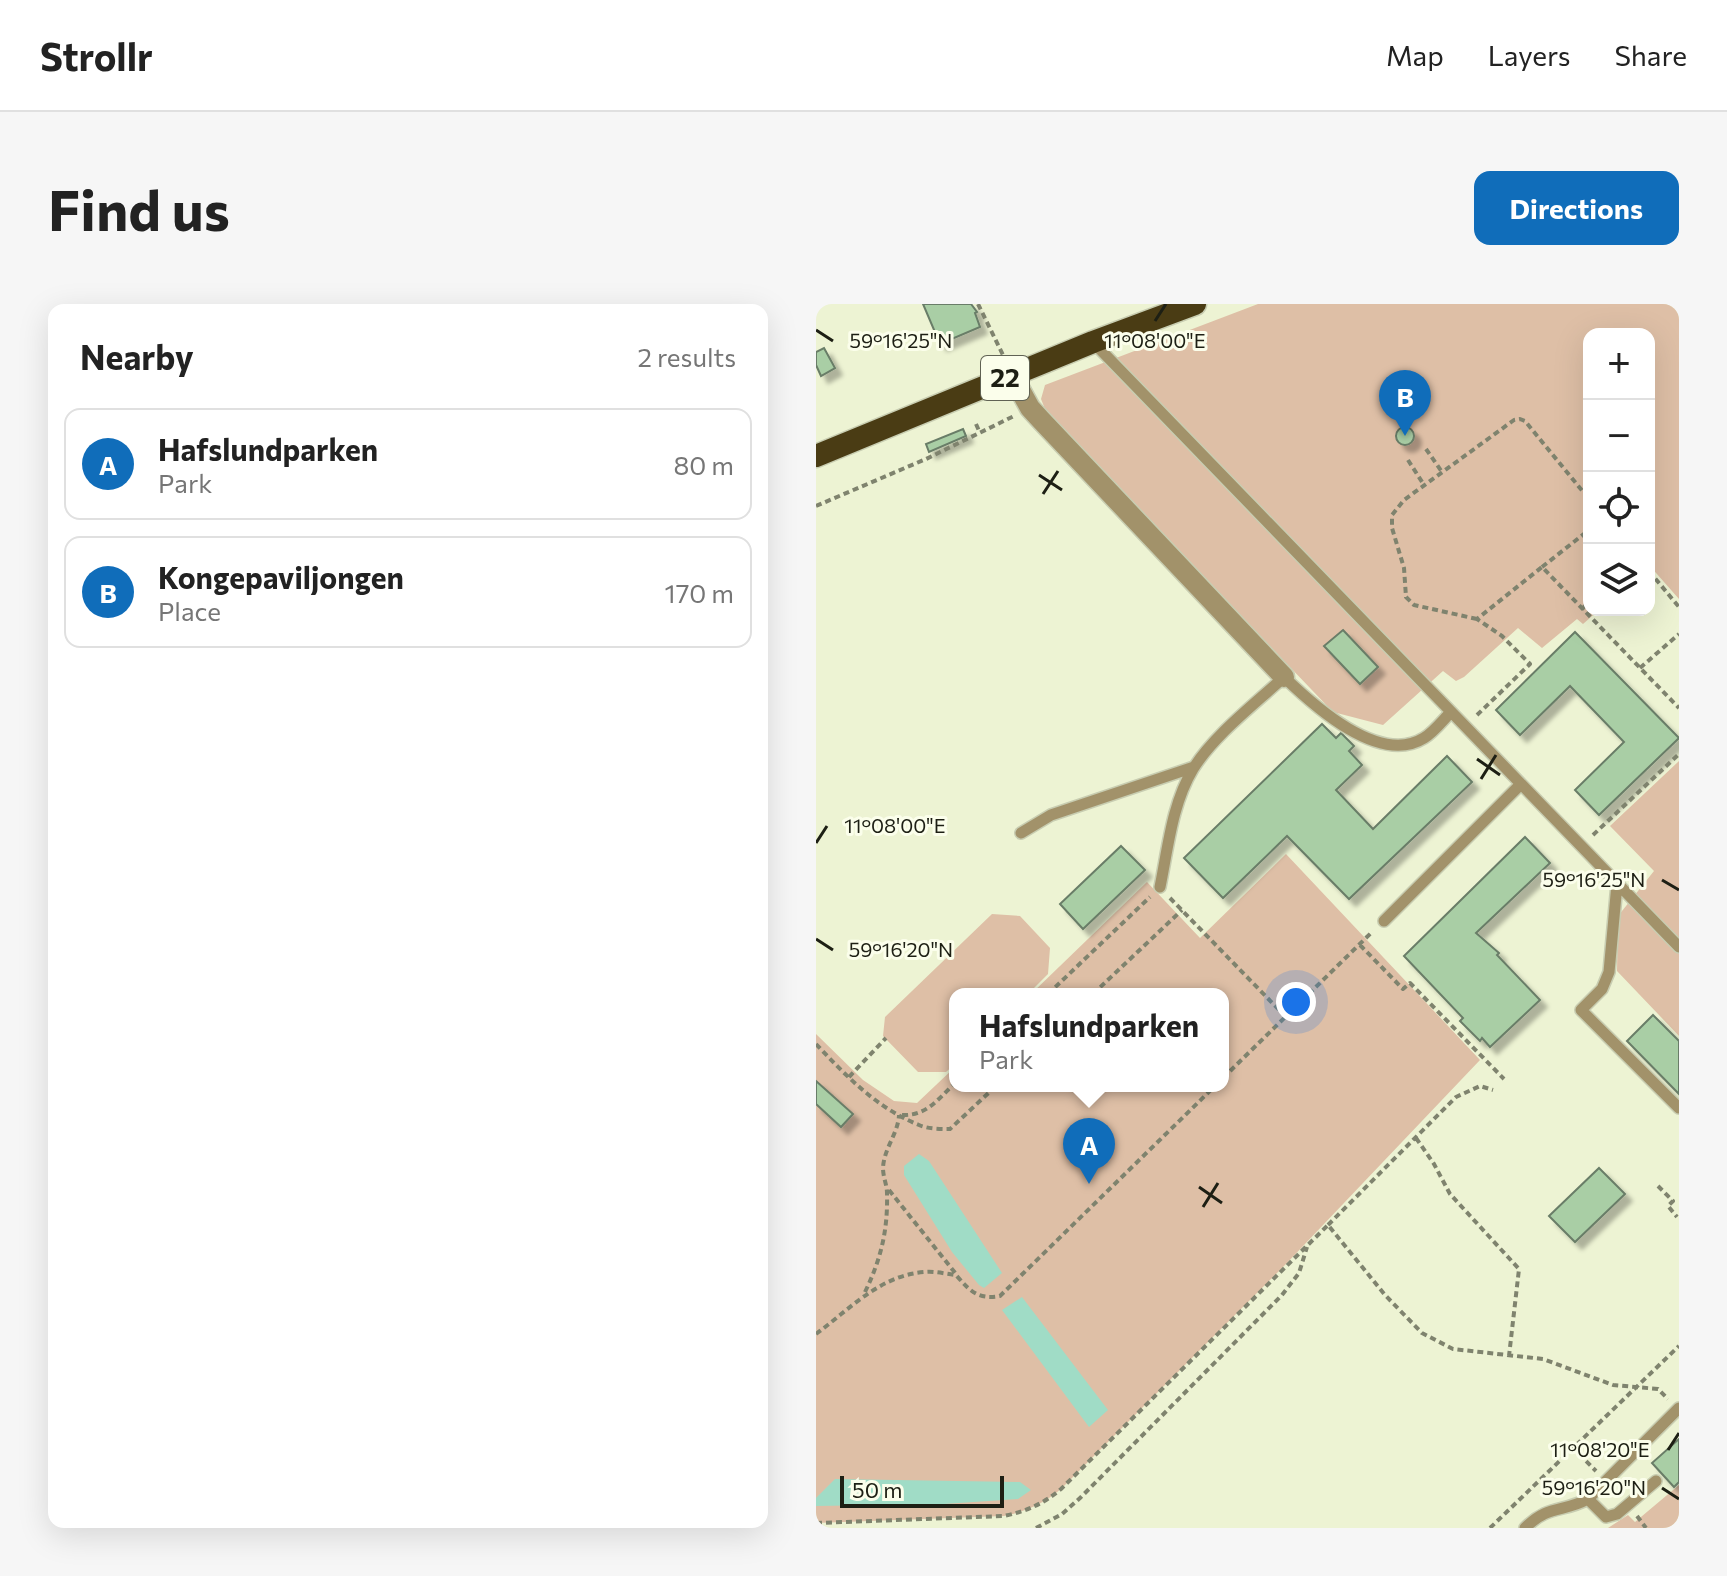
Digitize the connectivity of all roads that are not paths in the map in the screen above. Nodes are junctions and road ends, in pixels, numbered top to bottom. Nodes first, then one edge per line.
1 (1195, 304) edge
2 (1093, 342) junction
3 (1010, 368) junction
4 (816, 456) edge
5 (1284, 677) junction
6 (1451, 712) junction
7 (1194, 767) junction
8 (1521, 784) junction
9 (1021, 833) dead end
10 (1617, 884) junction
11 (1160, 887) road end
12 (1380, 924) road end
13 (1679, 947) edge
14 (1679, 1108) edge
15 (1679, 1408) edge
16 (1656, 1481) dead end
17 (1588, 1499) junction
18 (1525, 1528) edge

1 - 2 highway, 22
2 - 3 highway, 22
2 - 6 lane
3 - 4 highway, 22
3 - 5 street
5 - 6 lane
5 - 7 lane
6 - 8 lane
7 - 9 lane
7 - 11 lane
8 - 10 lane
8 - 12 lane
10 - 13 lane
10 - 14 lane
15 - 17 lane
16 - 17 lane
17 - 18 lane

